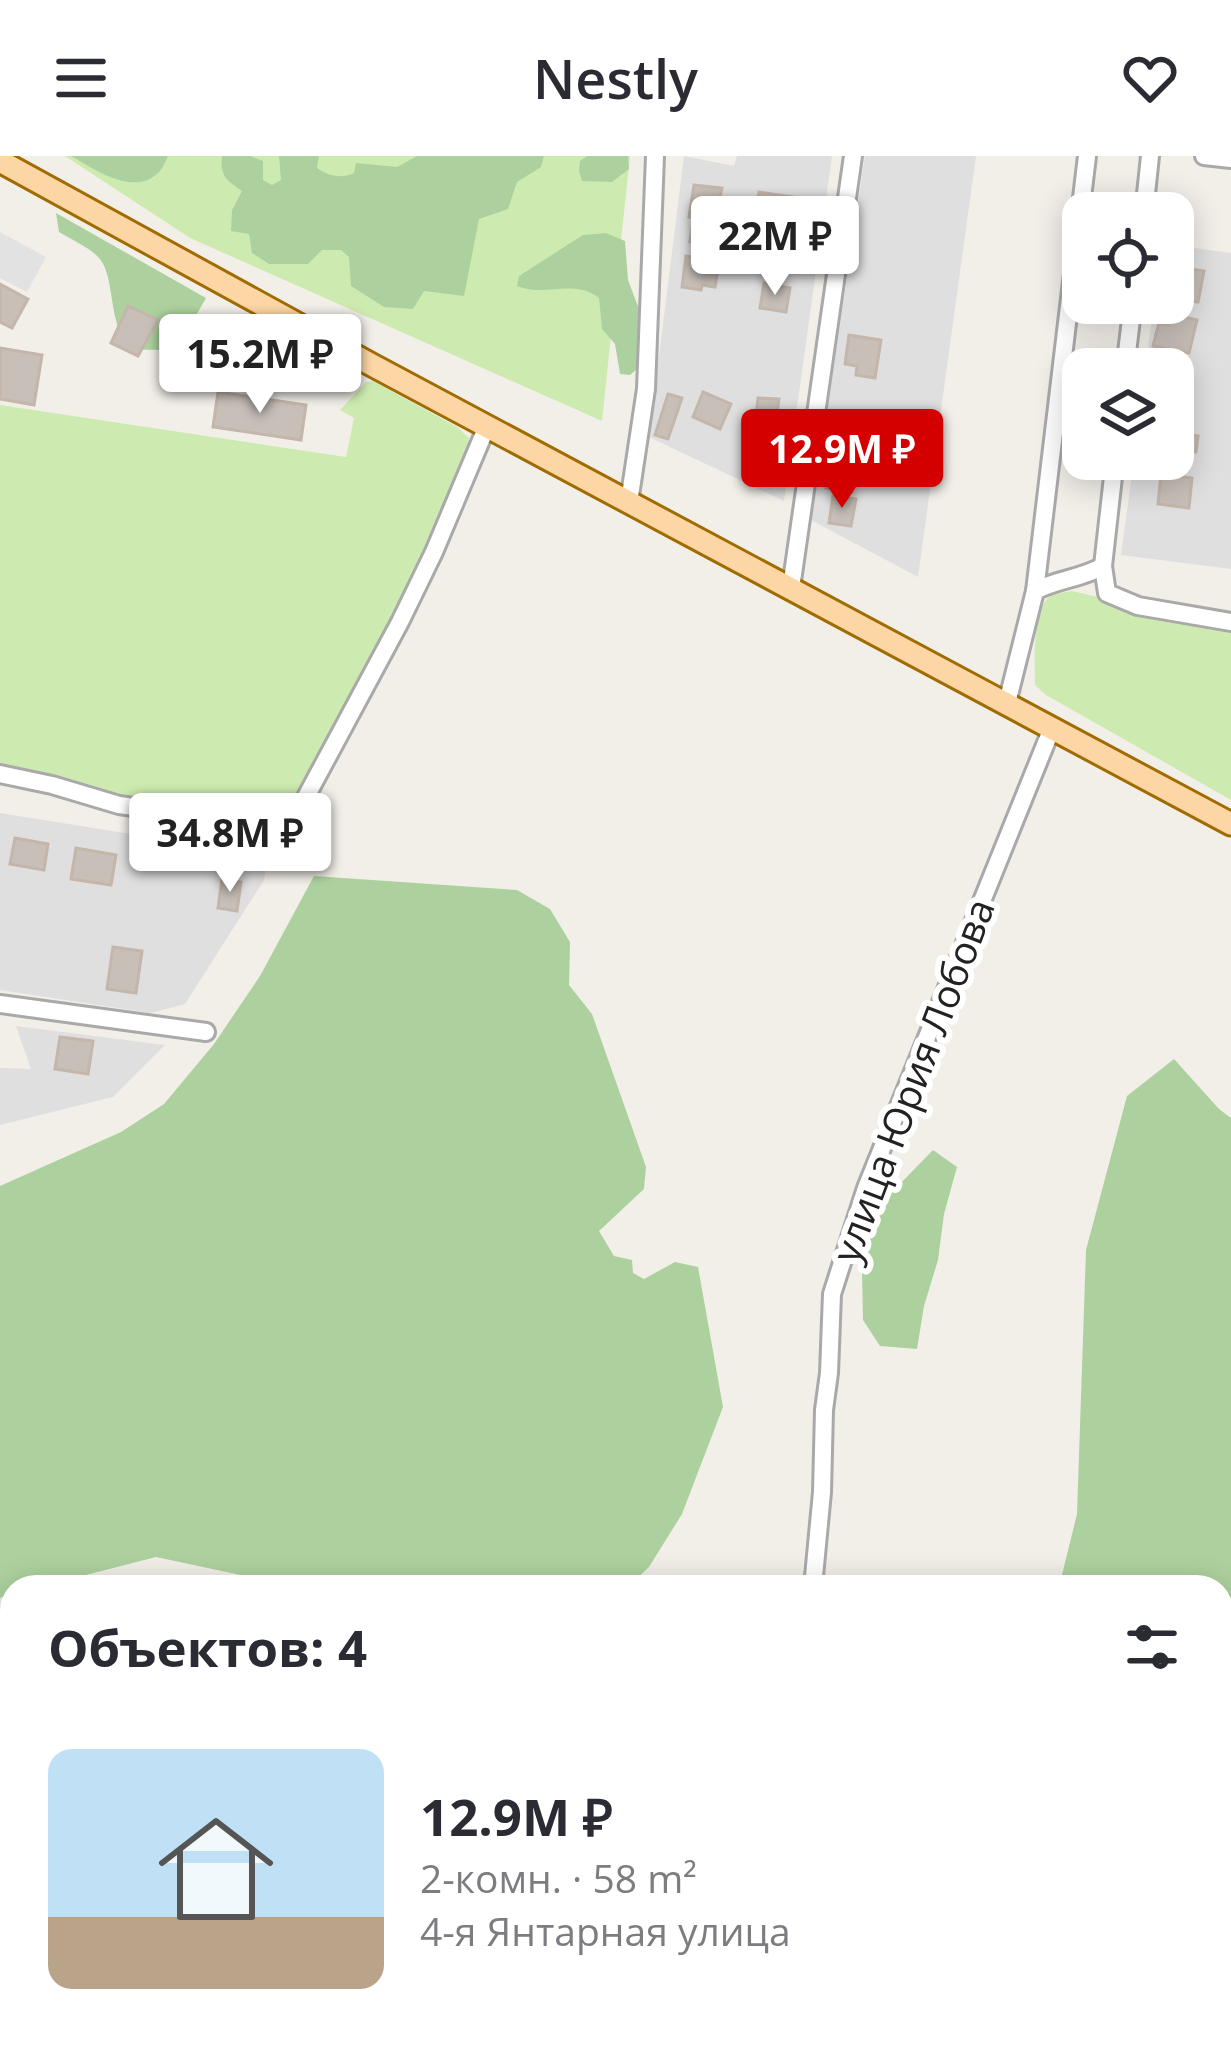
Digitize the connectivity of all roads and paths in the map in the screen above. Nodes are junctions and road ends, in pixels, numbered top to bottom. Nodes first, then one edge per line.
1 (655, 156) edge
2 (853, 156) edge
3 (1087, 156) edge
4 (1150, 156) edge
5 (1204, 156) edge
6 (1231, 159) edge
7 (0, 160) edge
8 (1146, 192) edge
9 (487, 426) junction
10 (1112, 480) edge
11 (629, 502) junction
12 (1102, 566) junction
13 (791, 588) junction
14 (1035, 591) junction
15 (1231, 622) edge
16 (1007, 703) junction
17 (1052, 728) junction
18 (0, 773) edge
19 (1231, 824) edge
20 (0, 1004) edge
21 (206, 1032) dead end
22 (814, 1575) edge

1 - 11 street
2 - 13 street
3 - 14 street
4 - 8 street
5 - 6 street
7 - 9 main road
9 - 11 main road
9 - 18 street
10 - 12 street
11 - 13 main road
12 - 14 street
12 - 15 street
13 - 16 main road
14 - 16 street
16 - 17 main road
17 - 19 main road
17 - 22 street, улица Юрия Лобова
20 - 21 street

